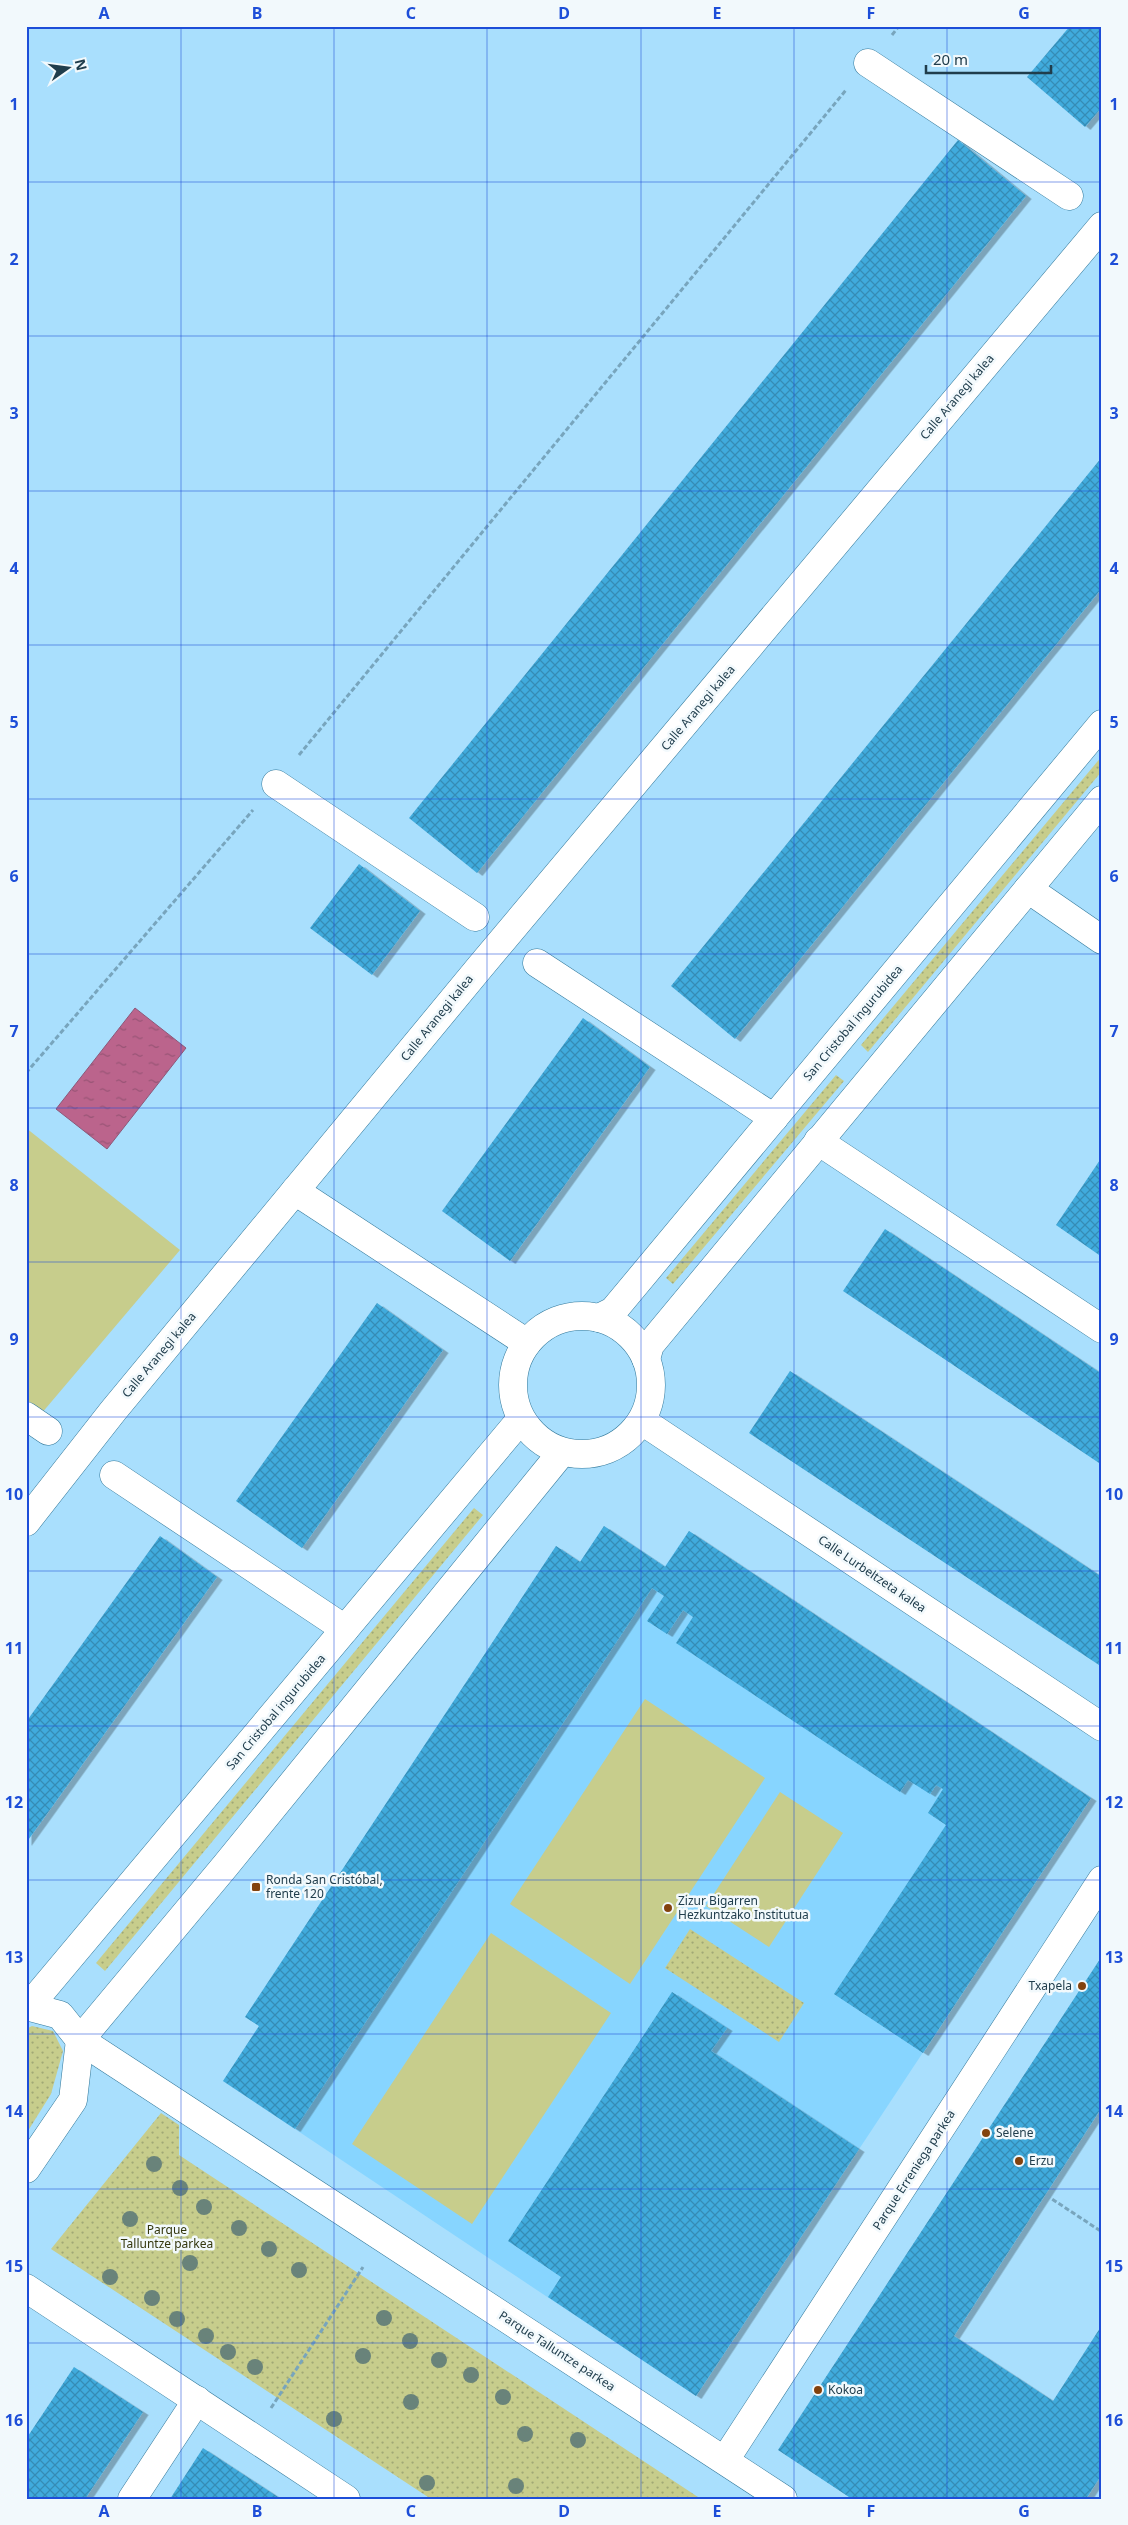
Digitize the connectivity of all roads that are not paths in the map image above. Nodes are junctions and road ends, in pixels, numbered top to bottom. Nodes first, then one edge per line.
1 (868, 63) road end
2 (1069, 196) dead end
3 (1102, 226) edge
4 (1102, 724) edge
5 (276, 784) road end
6 (1102, 800) edge
7 (1028, 889) junction
8 (474, 917) dead end
9 (1102, 940) edge
10 (537, 963) dead end
11 (774, 1118) junction
12 (818, 1141) junction
13 (295, 1191) junction
14 (599, 1318) junction
15 (1102, 1329) edge
16 (527, 1343) junction
17 (646, 1359) junction
18 (521, 1419) junction
19 (642, 1421) junction
20 (562, 1452) junction
21 (114, 1474) dead end
22 (26, 1522) edge
23 (345, 1629) junction
24 (1102, 1726) edge
25 (1102, 1880) edge
26 (27, 2004) edge
27 (80, 2040) junction
28 (26, 2169) edge
29 (26, 2288) edge
30 (198, 2400) junction
31 (725, 2460) junction
32 (132, 2499) edge
33 (346, 2499) edge
34 (783, 2499) edge

1 - 2 street
3 - 13 street, Calle Aranegi kalea
4 - 11 street, San Cristobal ingurubidea
5 - 8 street
6 - 7 street
7 - 9 street
7 - 12 street
10 - 11 street
11 - 14 street, San Cristobal ingurubidea
12 - 15 street
12 - 17 street
13 - 16 street
13 - 22 street, Calle Aranegi kalea
14 - 16 street
14 - 17 street
16 - 18 street
17 - 19 street
18 - 20 street
18 - 23 street, San Cristobal ingurubidea
19 - 20 street
19 - 24 street, Calle Lurbeltzeta kalea
20 - 27 street
21 - 23 street
23 - 26 street, San Cristobal ingurubidea
25 - 31 street, Parque Erreniega parkea
26 - 27 street, San Cristobal ingurubidea
27 - 28 street
27 - 31 street, Parque Talluntze parkea
29 - 30 street
30 - 32 street
30 - 33 street
31 - 34 street, Parque Talluntze parkea

